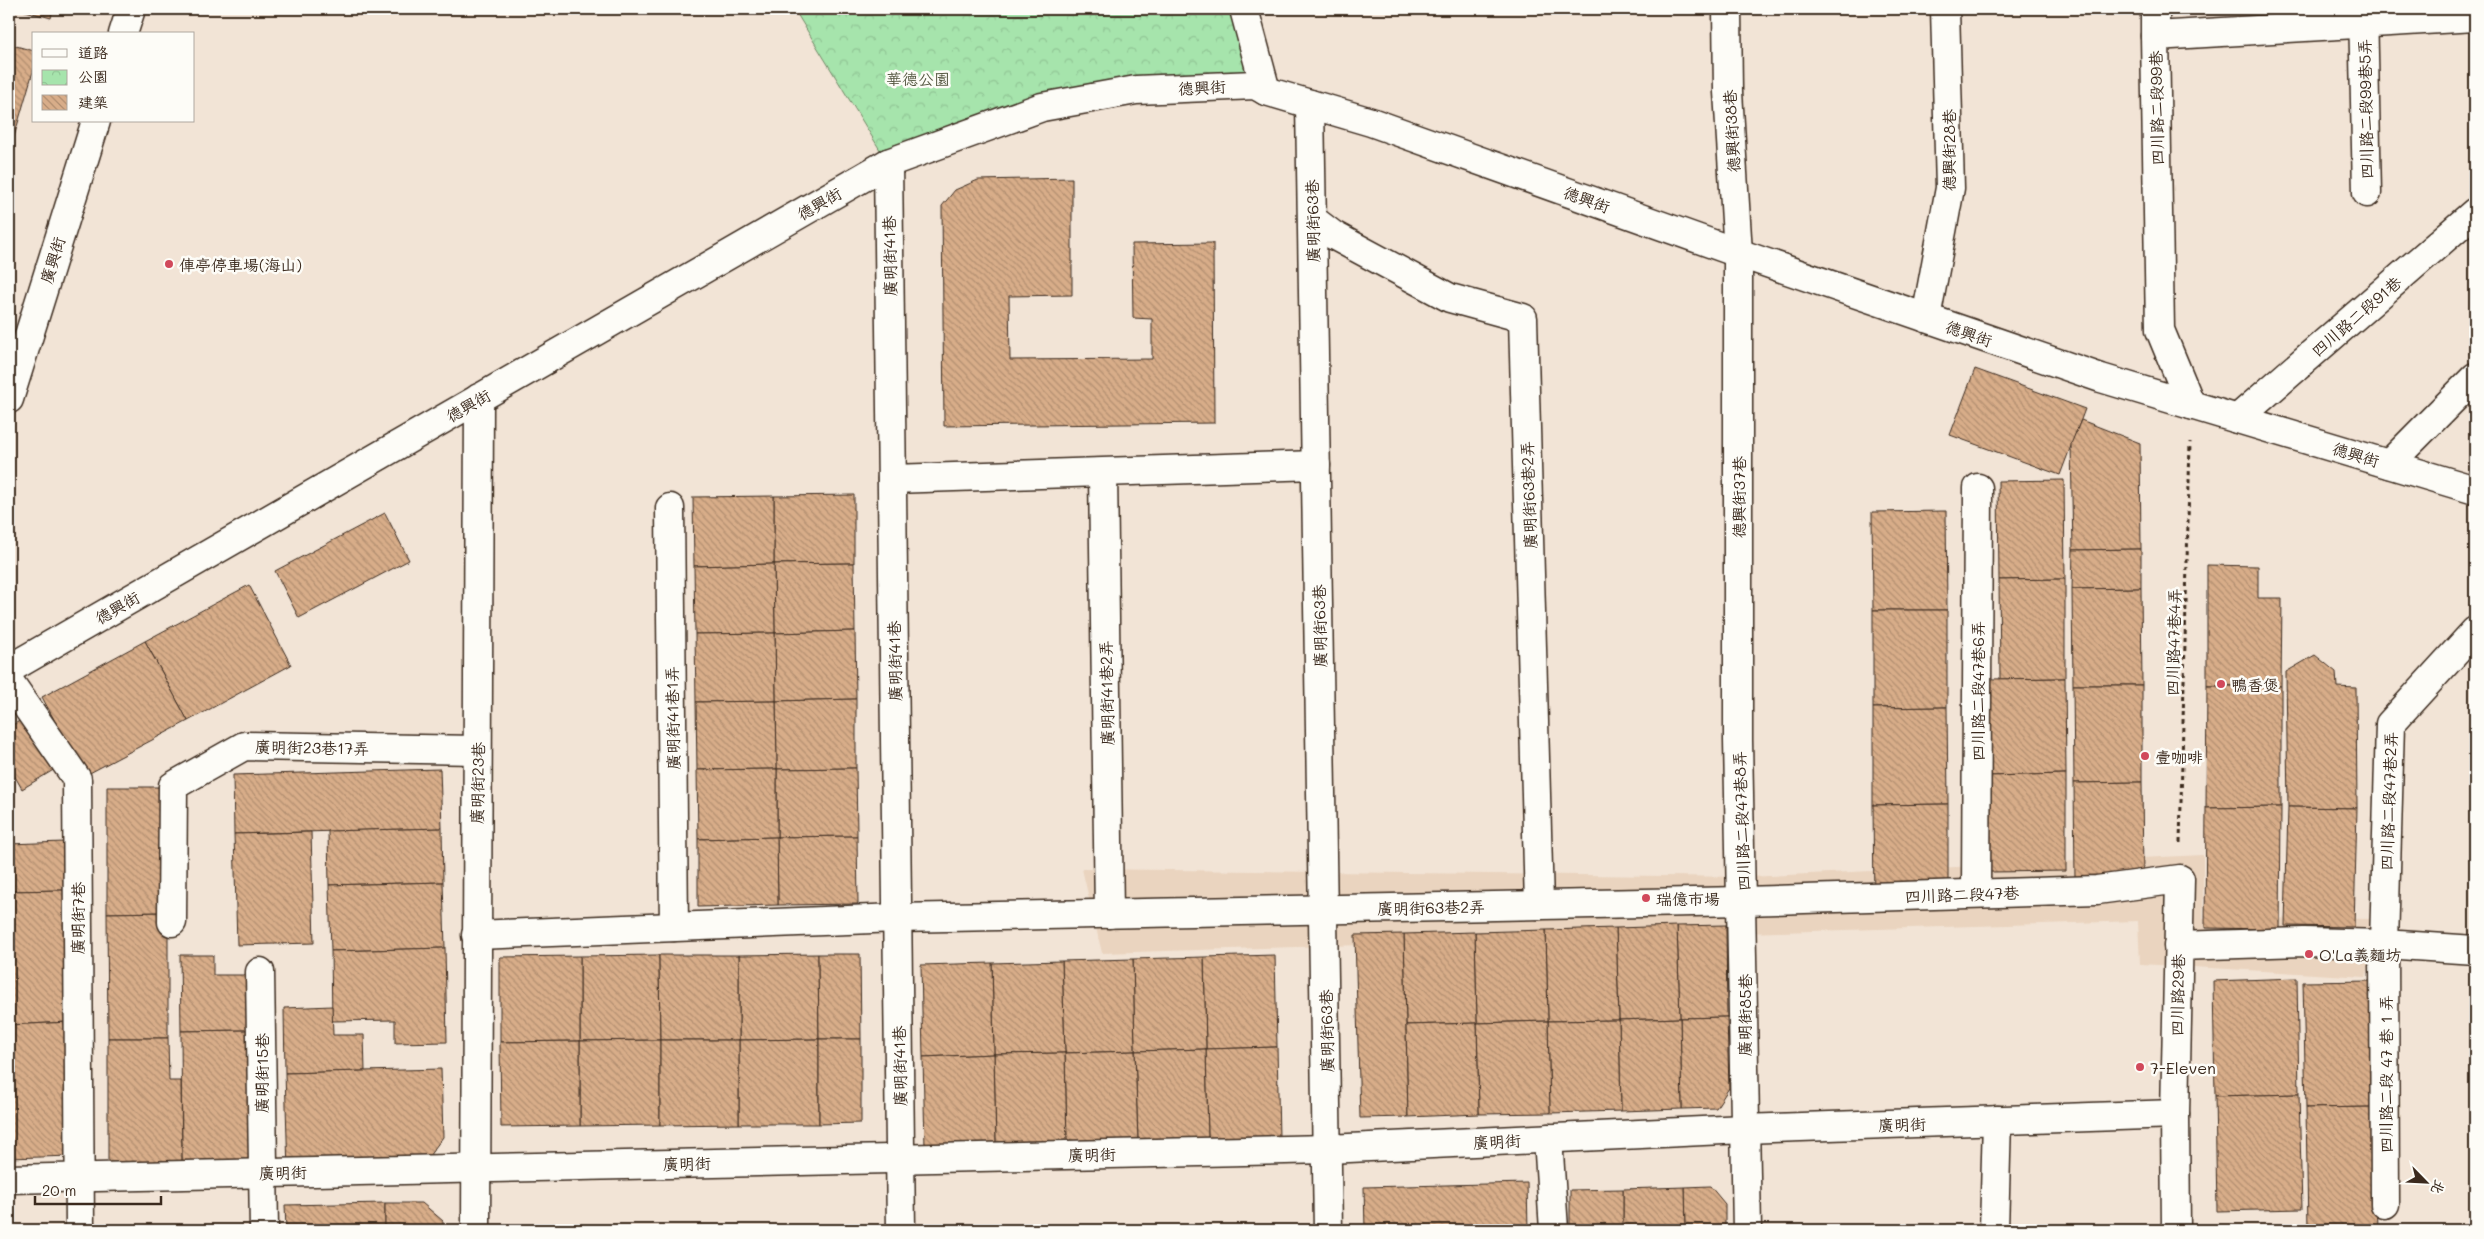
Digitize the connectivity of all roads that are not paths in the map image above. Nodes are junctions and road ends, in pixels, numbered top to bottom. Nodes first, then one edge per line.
1 (130, 9) edge
2 (1244, 9) edge
3 (1945, 9) edge
4 (2155, 9) edge
5 (1726, 10) edge
6 (2364, 16) edge
7 (2475, 17) edge
8 (124, 32) edge
9 (2155, 36) junction
10 (1266, 91) junction
11 (1310, 104) junction
12 (96, 122) edge
13 (888, 163) junction
14 (2367, 193) dead end
15 (2475, 212) edge
16 (1312, 219) junction
17 (1738, 254) junction
18 (1926, 318) junction
19 (2475, 376) edge
20 (479, 398) junction
21 (9, 400) edge
22 (2191, 405) junction
23 (2237, 419) junction
24 (2389, 464) junction
25 (1316, 465) junction
26 (1103, 473) junction
27 (892, 479) junction
28 (1978, 488) dead end
29 (2475, 490) edge
30 (670, 508) dead end
31 (2475, 631) edge
32 (9, 669) edge
33 (9, 681) edge
34 (1738, 740) joint
35 (477, 750) junction
36 (2180, 879) joint
37 (1976, 893) junction
38 (1743, 901) junction
39 (1538, 905) junction
40 (1324, 909) junction
41 (1109, 914) junction
42 (897, 918) junction
43 (172, 922) dead end
44 (674, 927) junction
45 (476, 935) junction
46 (2384, 944) junction
47 (2178, 946) junction
48 (2475, 950) edge
49 (260, 972) dead end
50 (2176, 1114) junction
51 (1997, 1120) junction
52 (1744, 1129) junction
53 (1548, 1138) junction
54 (1328, 1148) junction
55 (900, 1159) junction
56 (475, 1168) junction
57 (262, 1173) junction
58 (78, 1177) junction
59 (9, 1179) edge
60 (2385, 1204) dead end
61 (80, 1230) edge
62 (264, 1230) edge
63 (476, 1230) edge
64 (901, 1230) edge
65 (1328, 1230) edge
66 (1554, 1230) edge
67 (1747, 1230) edge
68 (1994, 1230) edge
69 (2176, 1230) edge

1 - 8 street
2 - 10 street
3 - 18 street, 德興街28巷
4 - 9 street
5 - 17 street, 德興街38巷
6 - 7 street, 四川路二段99巷
6 - 9 street, 四川路二段99巷
6 - 14 street, 四川路二段99巷5弄
9 - 22 street, 四川路二段99巷
10 - 11 street, 德興街
10 - 13 street, 德興街
11 - 16 street, 廣明街63巷
11 - 17 street, 德興街
12 - 21 street, 廣興街
13 - 20 street, 德興街
13 - 27 street, 廣明街41巷
15 - 23 street, 四川路二段91巷
16 - 25 street, 廣明街63巷
16 - 39 street, 廣明街63巷2弄
17 - 18 street, 德興街
17 - 34 street, 德興街37巷
18 - 22 street, 德興街
19 - 24 street
20 - 32 street, 德興街
20 - 35 street, 廣明街23巷
22 - 23 street, 德興街
23 - 24 street, 德興街
24 - 29 street, 德興街
25 - 26 street
25 - 40 street, 廣明街63巷
26 - 27 street
26 - 41 street, 廣明街41巷2弄
27 - 42 street, 廣明街41巷
28 - 37 street, 四川路二段47巷6弄
30 - 44 street, 廣明街41巷1弄
31 - 46 street, 四川路二段47巷2弄
33 - 58 street, 廣明街7巷
34 - 38 street, 四川路二段47巷8弄
35 - 43 street, 廣明街23巷17弄
35 - 45 street, 廣明街23巷
36 - 37 street, 四川路二段47巷
36 - 47 street, 四川路29巷
37 - 38 street, 四川路二段47巷
38 - 39 street, 廣明街63巷2弄
38 - 52 street, 廣明街85巷
39 - 40 street, 廣明街63巷2弄
40 - 41 street
40 - 54 street, 廣明街63巷
41 - 42 street
42 - 44 street
42 - 55 street, 廣明街41巷
44 - 45 street
45 - 56 street, 廣明街23巷
46 - 47 street
46 - 48 street
46 - 60 street, 四川路二段 47 巷 1 弄
47 - 50 street, 四川路29巷
49 - 57 street, 廣明街15巷
50 - 51 street, 廣明街
50 - 69 street, 四川路29巷
51 - 52 street, 廣明街
51 - 68 street
52 - 53 street, 廣明街
52 - 67 street, 廣明街85巷
53 - 54 street, 廣明街
53 - 66 street
54 - 55 street, 廣明街
54 - 65 street, 廣明街63巷
55 - 56 street, 廣明街
55 - 64 street, 廣明街41巷
56 - 57 street, 廣明街
56 - 63 street, 廣明街23巷
57 - 58 street, 廣明街
57 - 62 street, 廣明街15巷
58 - 59 street, 廣明街
58 - 61 street, 廣明街7巷

